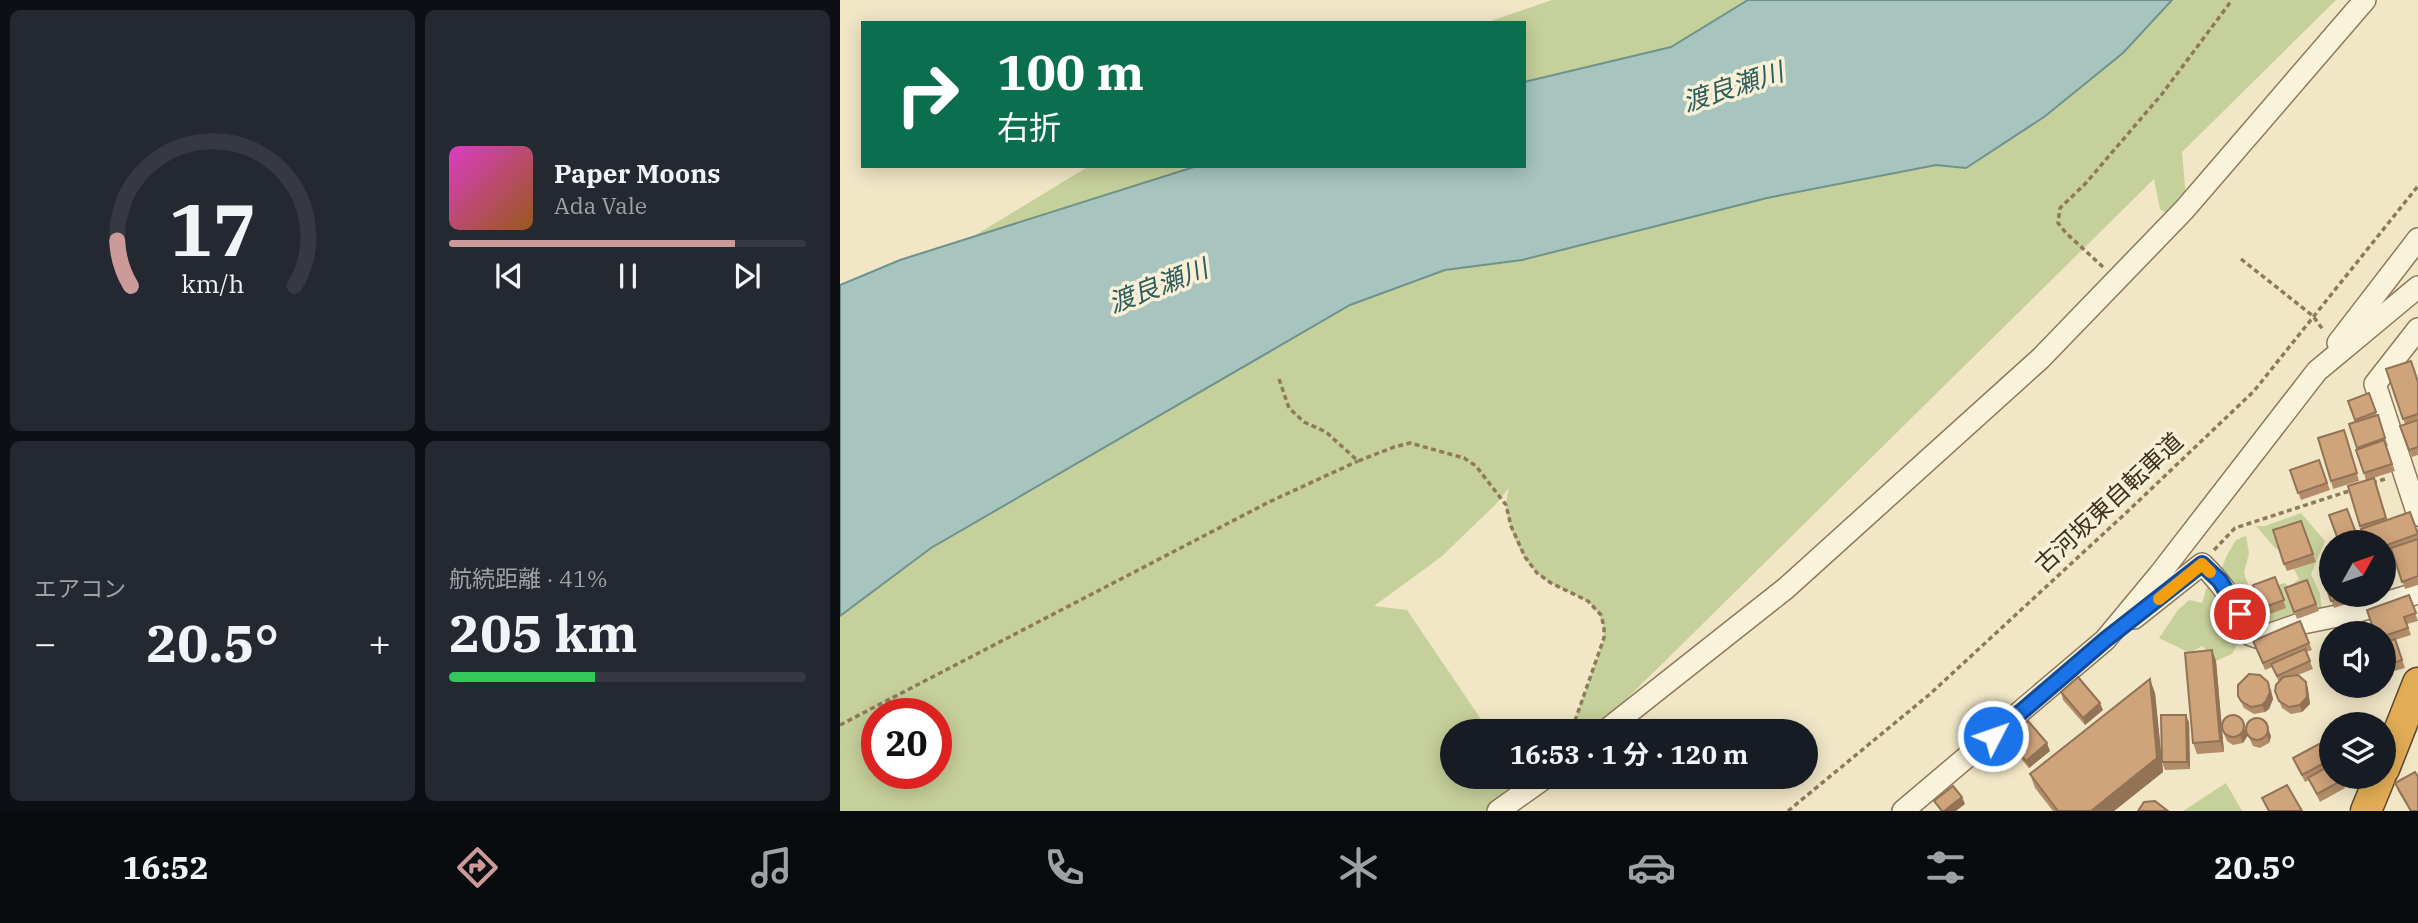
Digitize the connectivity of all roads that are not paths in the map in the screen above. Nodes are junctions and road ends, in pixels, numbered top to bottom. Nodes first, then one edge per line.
1 (2365, 0) edge
2 (2418, 240) edge
3 (2418, 287) edge
4 (2418, 329) edge
5 (2317, 371) junction
6 (2411, 470) edge
7 (2418, 516) edge
8 (2418, 593) edge
9 (2105, 640) junction
10 (2418, 683) edge
11 (1620, 719) edge
12 (2396, 739) edge
13 (1529, 789) edge
14 (2375, 789) edge
15 (1498, 811) edge
16 (1903, 811) edge
17 (2366, 811) edge

1 - 11 street
2 - 5 street
3 - 5 street
4 - 6 street
5 - 9 street
6 - 7 street
8 - 9 street
9 - 16 street
10 - 12 highway
13 - 15 street
14 - 17 highway

